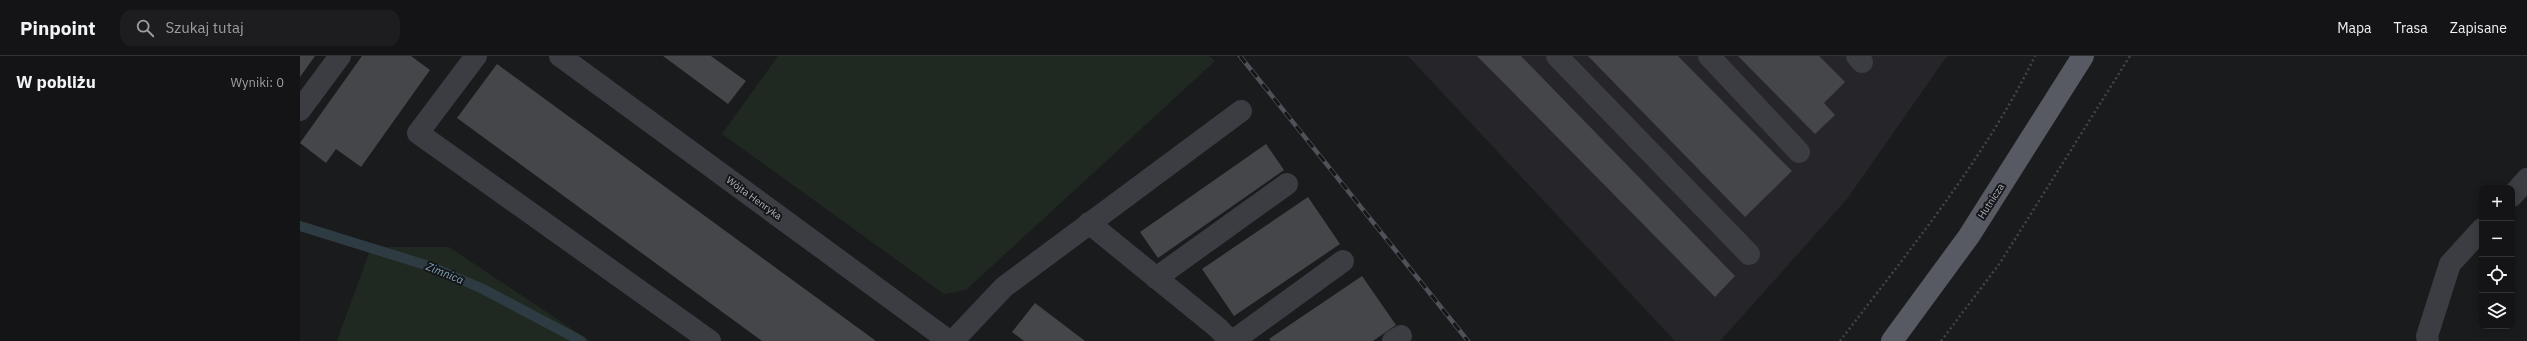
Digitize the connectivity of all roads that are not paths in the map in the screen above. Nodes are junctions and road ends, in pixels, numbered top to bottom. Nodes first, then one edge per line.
1 (340, 56) edge
2 (476, 56) edge
3 (560, 56) edge
4 (1557, 56) edge
5 (1709, 56) edge
6 (2073, 56) edge
7 (2083, 56) edge
8 (2063, 89) junction
9 (300, 110) edge
10 (1241, 111) dead end
11 (1799, 152) dead end
12 (2527, 179) edge
13 (1287, 184) dead end
14 (2515, 193) edge
15 (1089, 223) junction
16 (2479, 232) edge
17 (1749, 254) dead end
18 (1343, 261) dead end
19 (1156, 278) junction
20 (710, 341) edge
21 (949, 341) edge
22 (953, 341) edge
23 (1232, 341) edge
24 (1892, 341) edge
25 (2428, 341) edge

1 - 9 street
2 - 20 street
3 - 21 street, Wójta Henryka
4 - 17 street
5 - 11 street
6 - 8 main road
7 - 8 main road, Hutnicza
8 - 24 main road, Hutnicza
10 - 15 street
12 - 14 street
13 - 19 street
15 - 19 street
15 - 22 street
16 - 25 street
18 - 23 street
19 - 23 street

